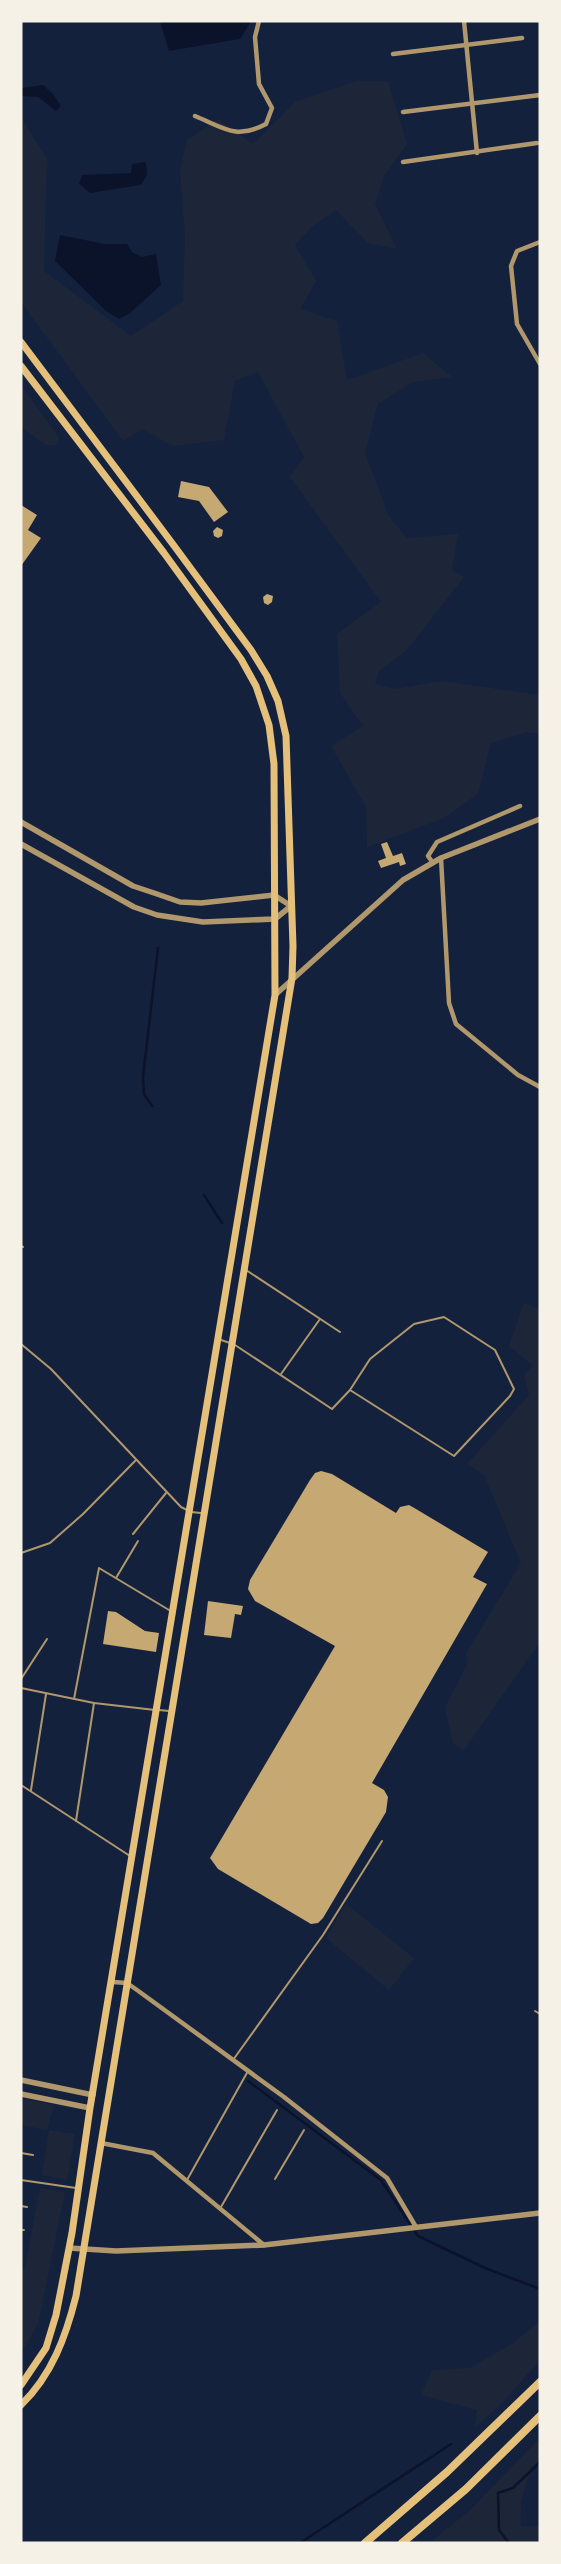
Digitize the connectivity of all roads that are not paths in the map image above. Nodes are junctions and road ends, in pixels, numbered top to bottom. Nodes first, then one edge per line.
1 (259, 21) edge
2 (464, 21) edge
3 (522, 38) dead end
4 (466, 44) junction
5 (393, 54) dead end
6 (540, 95) edge
7 (471, 102) junction
8 (403, 112) dead end
9 (195, 116) dead end
10 (537, 144) dead end
11 (477, 153) junction
12 (403, 162) dead end
13 (540, 242) edge
14 (21, 342) edge
15 (540, 364) edge
16 (21, 366) edge
17 (116, 468) junction
18 (105, 476) junction
19 (520, 806) dead end
20 (540, 819) edge
21 (21, 822) edge
22 (21, 844) edge
23 (441, 858) junction
24 (432, 863) junction
25 (274, 895) junction
26 (291, 906) junction
27 (275, 919) junction
28 (292, 978) junction
29 (275, 995) junction
30 (540, 1087) edge
31 (250, 1149) junction
32 (264, 1152) junction
33 (244, 1268) junction
34 (320, 1319) junction
35 (340, 1332) dead end
36 (218, 1339) junction
37 (232, 1343) junction
38 (21, 1344) edge
39 (280, 1375) junction
40 (350, 1390) junction
41 (136, 1460) junction
42 (167, 1492) junction
43 (190, 1512) junction
44 (204, 1514) junction
45 (133, 1534) dead end
46 (138, 1541) dead end
47 (21, 1553) edge
48 (116, 1578) junction
49 (174, 1612) junction
50 (46, 1639) dead end
51 (21, 1679) edge
52 (21, 1688) edge
53 (46, 1694) junction
54 (74, 1699) junction
55 (94, 1703) junction
56 (157, 1710) junction
57 (172, 1712) junction
58 (21, 1785) edge
59 (31, 1791) junction
60 (76, 1821) junction
61 (382, 1841) dead end
62 (133, 1858) junction
63 (113, 1982) junction
64 (127, 1983) junction
65 (535, 2011) dead end
66 (540, 2014) edge
67 (233, 2060) junction
68 (248, 2071) junction
69 (21, 2080) edge
70 (21, 2094) edge
71 (93, 2095) junction
72 (90, 2108) junction
73 (277, 2110) dead end
74 (304, 2130) dead end
75 (101, 2143) junction
76 (21, 2154) edge
77 (33, 2155) dead end
78 (275, 2179) dead end
79 (21, 2180) edge
80 (187, 2180) junction
81 (78, 2188) junction
82 (21, 2206) edge
83 (27, 2207) dead end
84 (220, 2208) junction
85 (540, 2213) edge
86 (416, 2227) junction
87 (264, 2245) junction
88 (69, 2248) junction
89 (84, 2251) junction
90 (540, 2382) edge
91 (21, 2385) edge
92 (21, 2405) edge
93 (540, 2416) edge
94 (365, 2543) edge
95 (402, 2543) edge

1 - 9 street
2 - 4 street
3 - 4 street
4 - 5 street
4 - 7 street
6 - 7 street
7 - 8 street
7 - 11 street
10 - 11 street
11 - 12 street
13 - 15 street
14 - 17 main road
16 - 18 main road
17 - 18 street
17 - 26 main road
18 - 25 main road
19 - 24 street
20 - 23 street
21 - 25 street
22 - 27 street
23 - 24 street
23 - 30 street
24 - 28 street
25 - 26 street
25 - 27 main road
26 - 27 street
26 - 28 main road
27 - 29 main road
28 - 29 street
28 - 32 main road
29 - 31 main road
31 - 32 main road
31 - 36 main road
32 - 33 main road
33 - 34 lane
33 - 37 main road
34 - 35 lane
34 - 39 lane
36 - 37 lane
36 - 43 main road
37 - 39 lane
37 - 44 main road
38 - 41 lane
39 - 40 lane
40 - 40 lane
41 - 42 lane
41 - 47 lane
42 - 43 lane
42 - 45 lane
43 - 44 lane
43 - 49 main road
44 - 57 main road
46 - 48 lane
48 - 49 lane
48 - 54 lane
49 - 56 main road
50 - 51 lane
52 - 53 lane
53 - 54 lane
53 - 59 lane
54 - 55 lane
55 - 56 lane
55 - 60 lane
56 - 57 lane
56 - 62 main road
57 - 64 main road
58 - 59 lane
59 - 60 lane
60 - 62 lane
61 - 67 lane
62 - 63 main road
63 - 64 street
63 - 71 main road
64 - 67 street
64 - 75 main road
65 - 66 lane
67 - 68 street
68 - 80 lane
68 - 86 street
69 - 71 street
70 - 72 street
71 - 72 main road
72 - 81 main road
73 - 84 lane
74 - 78 lane
75 - 80 street
75 - 89 main road
76 - 77 lane
79 - 81 lane
80 - 84 street
81 - 88 main road
82 - 83 lane
84 - 87 street
85 - 86 street
86 - 87 street
87 - 89 street
88 - 89 street
88 - 91 main road
89 - 92 main road
90 - 94 highway
93 - 95 highway

